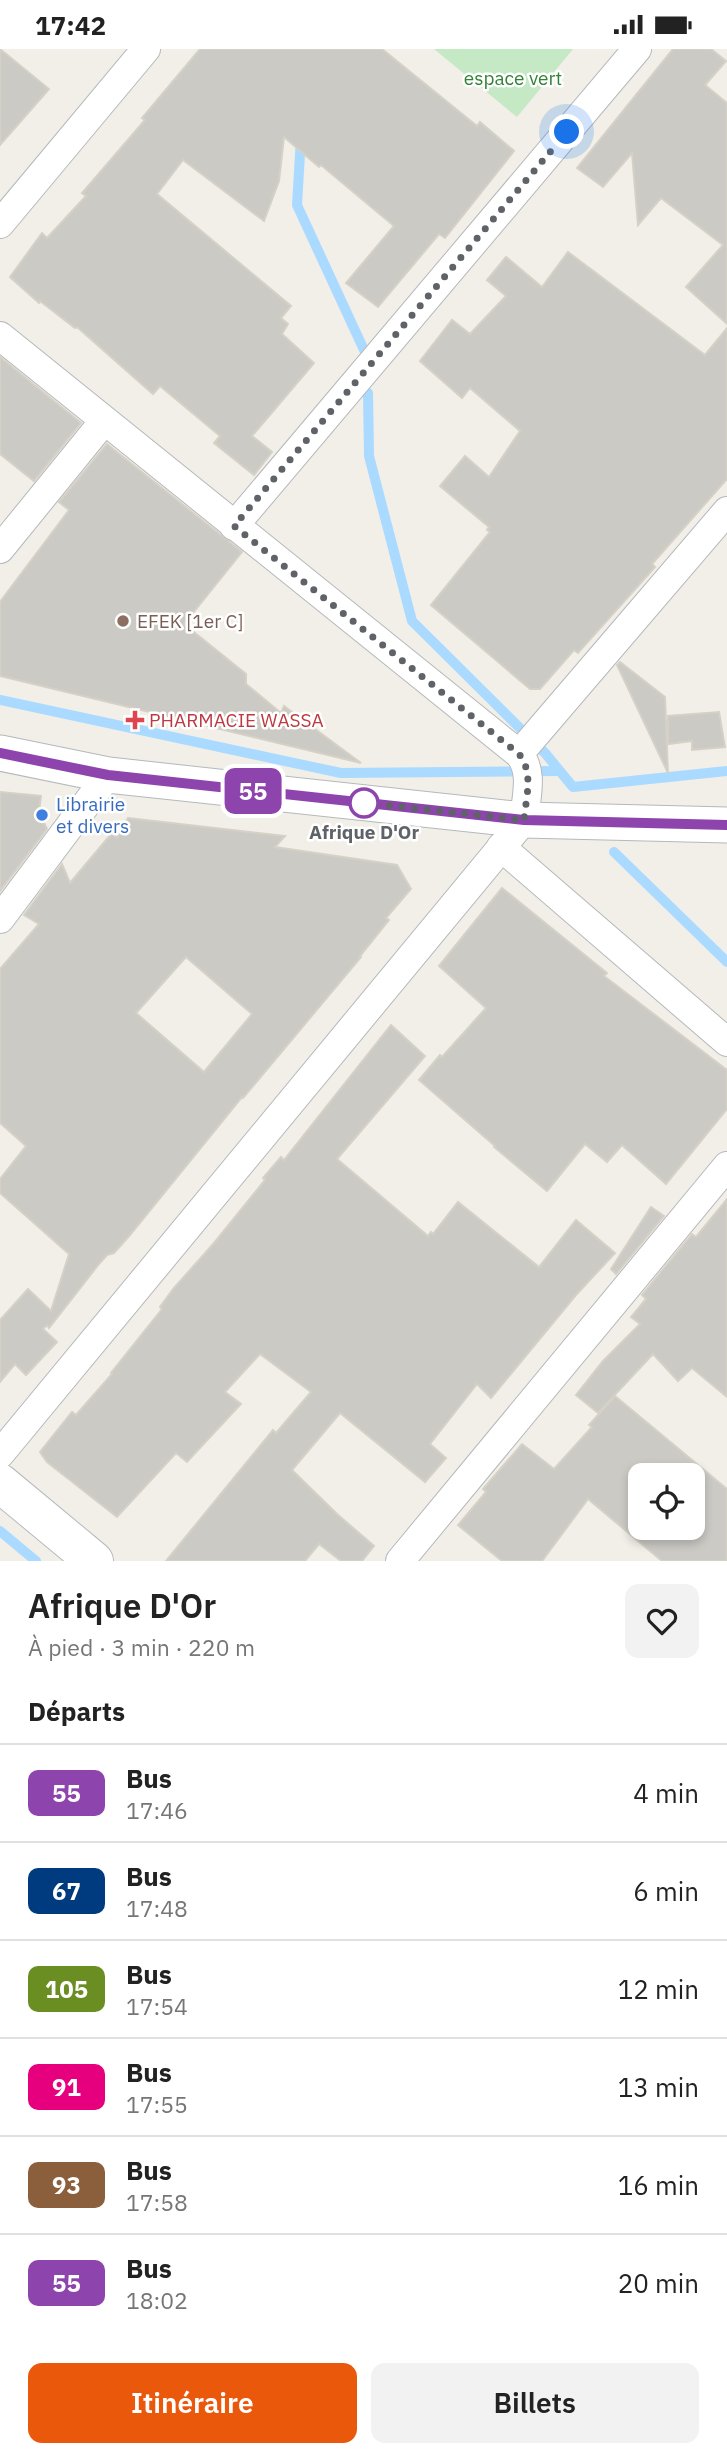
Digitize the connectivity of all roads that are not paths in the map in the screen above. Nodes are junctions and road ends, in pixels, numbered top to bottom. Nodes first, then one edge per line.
1 (146, 49) edge
2 (637, 49) edge
3 (0, 224) edge
4 (0, 336) edge
5 (104, 421) junction
6 (727, 511) edge
7 (234, 526) junction
8 (0, 549) edge
9 (0, 753) edge
10 (519, 754) junction
11 (108, 775) junction
12 (524, 820) junction
13 (727, 825) edge
14 (501, 847) junction
15 (0, 919) edge
16 (727, 1042) edge
17 (727, 1166) edge
18 (0, 1454) edge
19 (0, 1483) edge
20 (94, 1561) edge
21 (400, 1561) edge

1 - 3 street
2 - 7 street
4 - 5 street
5 - 7 street
5 - 8 street
6 - 10 street
7 - 10 street
9 - 11 street
10 - 12 street
11 - 12 street
11 - 15 street
12 - 13 street
12 - 14 street
14 - 16 street
14 - 18 street
17 - 21 street
19 - 20 main road

